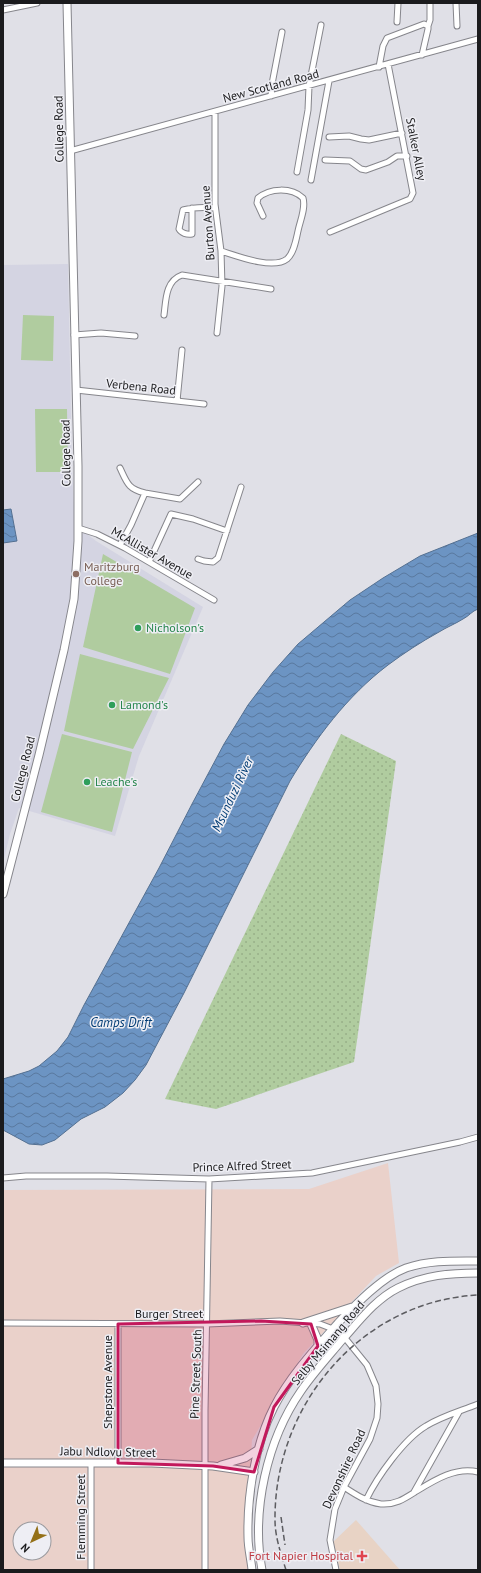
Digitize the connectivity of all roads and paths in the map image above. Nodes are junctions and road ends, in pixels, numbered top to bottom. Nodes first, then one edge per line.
1 (38, 3) edge
2 (67, 3) edge
3 (398, 3) edge
4 (430, 3) edge
5 (456, 3) edge
6 (3, 10) edge
7 (397, 22) dead end
8 (321, 25) dead end
9 (428, 26) junction
10 (456, 26) dead end
11 (282, 32) dead end
12 (478, 40) edge
13 (422, 55) junction
14 (388, 64) junction
15 (379, 67) junction
16 (328, 81) junction
17 (309, 86) junction
18 (272, 96) junction
19 (215, 112) junction
20 (402, 133) junction
21 (328, 137) dead end
22 (70, 152) junction
23 (407, 156) junction
24 (324, 160) dead end
25 (297, 172) dead end
26 (311, 180) dead end
27 (192, 208) junction
28 (215, 208) junction
29 (263, 216) dead end
30 (330, 232) dead end
31 (221, 251) junction
32 (222, 281) junction
33 (271, 288) dead end
34 (164, 315) dead end
35 (216, 333) dead end
36 (74, 335) junction
37 (135, 336) dead end
38 (182, 350) dead end
39 (76, 390) junction
40 (177, 401) junction
41 (204, 404) dead end
42 (120, 468) dead end
43 (198, 482) dead end
44 (241, 487) dead end
45 (145, 493) junction
46 (78, 528) junction
47 (227, 530) junction
48 (120, 545) junction
49 (198, 558) dead end
50 (149, 562) junction
51 (214, 600) dead end
52 (3, 894) edge
53 (478, 1137) edge
54 (3, 1178) edge
55 (209, 1179) junction
56 (478, 1261) edge
57 (478, 1273) edge
58 (357, 1305) junction
59 (3, 1323) edge
60 (118, 1324) junction
61 (207, 1324) junction
62 (307, 1324) junction
63 (333, 1329) junction
64 (345, 1338) junction
65 (318, 1346) junction
66 (478, 1404) edge
67 (459, 1412) junction
68 (259, 1449) junction
69 (3, 1463) edge
70 (91, 1463) junction
71 (118, 1463) junction
72 (205, 1466) junction
73 (213, 1466) junction
74 (254, 1472) junction
75 (478, 1472) edge
76 (344, 1487) junction
77 (414, 1492) junction
78 (366, 1500) junction
79 (91, 1570) edge
80 (205, 1570) edge
81 (252, 1570) edge
82 (262, 1570) edge
83 (336, 1570) edge

1 - 6 street
2 - 22 street, College Road
3 - 7 street
4 - 9 street
5 - 10 street
8 - 17 street
9 - 13 street
9 - 15 street
11 - 18 street
12 - 13 street, New Scotland Road
13 - 14 street, New Scotland Road
14 - 15 street, New Scotland Road
14 - 20 street, Stalker Alley
15 - 16 street, New Scotland Road
16 - 17 street, New Scotland Road
16 - 26 street
17 - 18 street, New Scotland Road
17 - 25 street
18 - 19 street, New Scotland Road
19 - 22 street, New Scotland Road
19 - 28 street, Burton Avenue
20 - 21 street
20 - 23 street, Stalker Alley
22 - 36 street, College Road
23 - 24 street
23 - 30 street, Stalker Alley
27 - 27 street
27 - 28 street
28 - 31 street, Burton Avenue
29 - 31 street
31 - 32 street, Burton Avenue
32 - 33 street
32 - 34 street
32 - 35 street, Burton Avenue
36 - 37 street
36 - 39 street, College Road
38 - 40 street
39 - 40 street, Verbena Road
39 - 46 street, College Road
40 - 41 street, Verbena Road
42 - 45 street
43 - 45 street
44 - 47 street
45 - 48 street
46 - 48 street, McAllister Avenue
46 - 52 street, College Road
47 - 49 street
47 - 50 street
48 - 50 street, McAllister Avenue
50 - 51 street, McAllister Avenue
53 - 55 street, Prince Alfred Street
54 - 55 street, Prince Alfred Street
55 - 61 street, Pine Street South
56 - 58 street, Selby Msimang Road
57 - 64 street, Selby Msimang Road
58 - 62 street
58 - 63 street, Selby Msimang Road
59 - 60 street, Burger Street
60 - 61 street, Burger Street
60 - 71 street, Shepstone Avenue
61 - 62 street, Burger Street
61 - 72 street, Pine Street South
62 - 63 street, Burger Street
62 - 65 street
63 - 64 street, Devonshire Road
63 - 65 street, Selby Msimang Road
64 - 76 street, Devonshire Road
64 - 82 street, Selby Msimang Road
65 - 68 street, Selby Msimang Road
66 - 67 street
67 - 77 street
67 - 78 street
68 - 73 street, Jabu Ndlovu Street
68 - 74 street, Selby Msimang Road
69 - 70 street, Jabu Ndlovu Street
70 - 71 street, Jabu Ndlovu Street
70 - 79 street, Flemming Street
71 - 72 street, Jabu Ndlovu Street
72 - 73 street, Jabu Ndlovu Street
72 - 80 street, Pine Street South
73 - 74 street, Jabu Ndlovu Street
74 - 81 street, Selby Msimang Road
75 - 77 street
76 - 78 street
76 - 83 street, Devonshire Road
77 - 78 street

